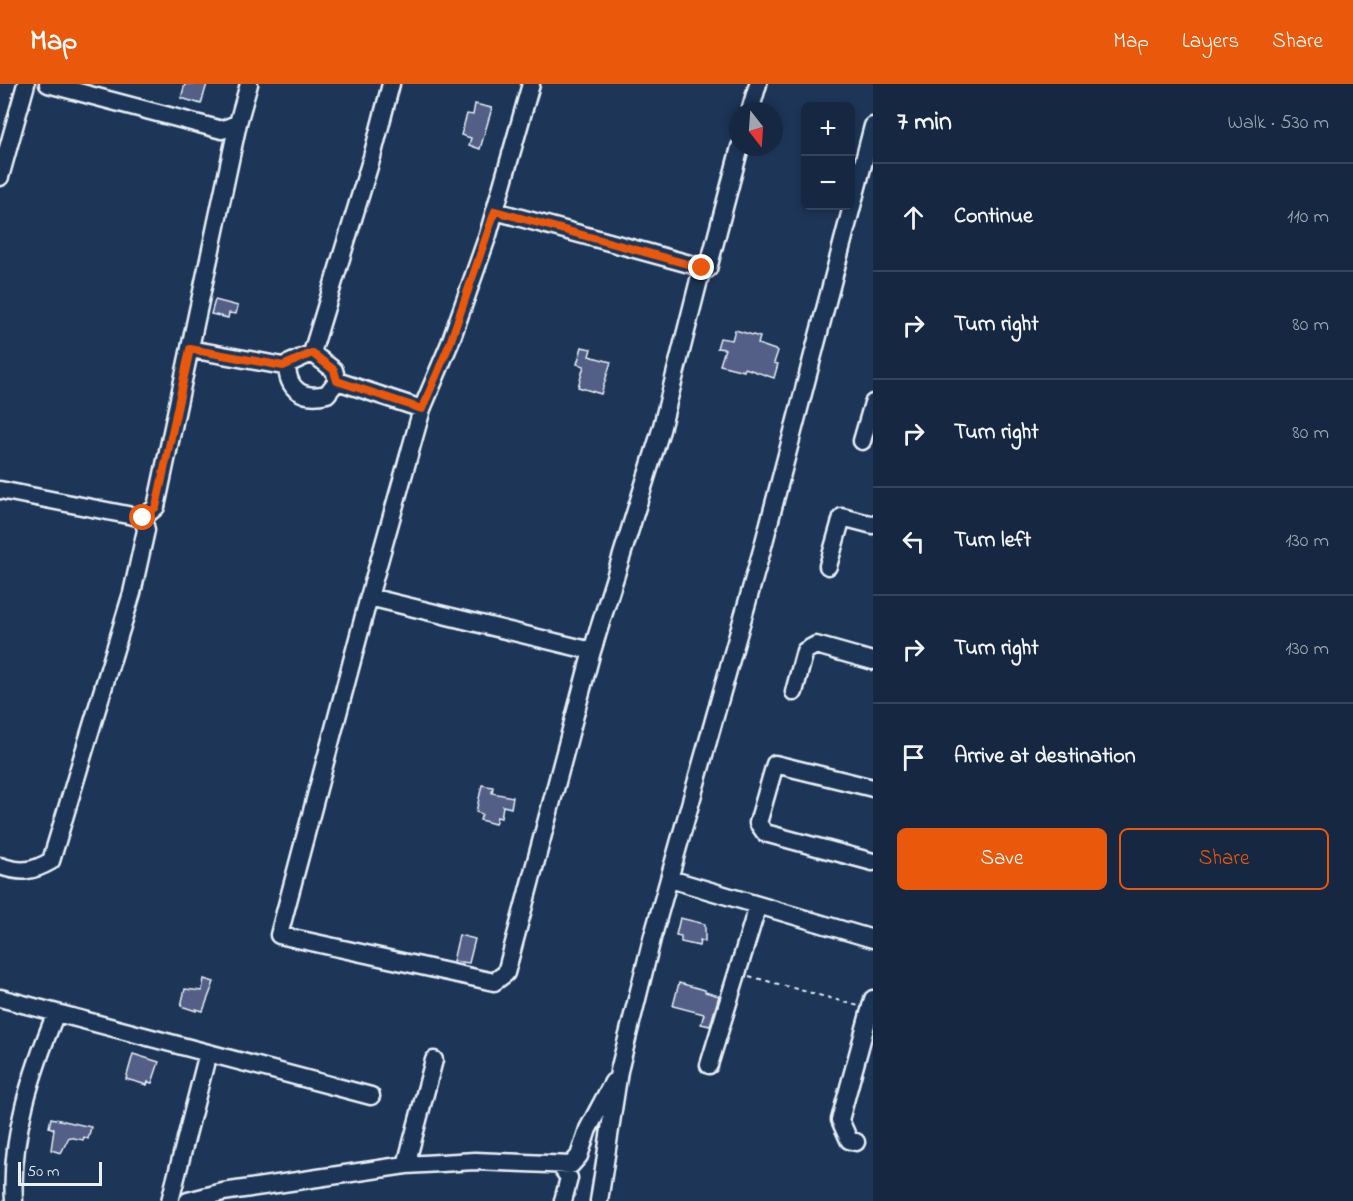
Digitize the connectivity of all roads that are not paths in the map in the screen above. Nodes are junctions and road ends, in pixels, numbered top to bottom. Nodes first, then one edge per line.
1 (26, 84) edge
2 (48, 84) edge
3 (249, 84) edge
4 (391, 84) edge
5 (531, 84) edge
6 (758, 84) edge
7 (753, 102) edge
8 (238, 123) junction
9 (873, 126) edge
10 (738, 156) edge
11 (0, 177) edge
12 (495, 211) junction
13 (702, 268) junction
14 (190, 349) junction
15 (312, 353) junction
16 (287, 364) junction
17 (337, 381) junction
18 (873, 403) edge
19 (422, 409) junction
20 (862, 441) dead end
21 (0, 489) edge
22 (143, 518) junction
23 (873, 525) edge
24 (828, 566) dead end
25 (369, 597) junction
26 (592, 651) junction
27 (873, 661) edge
28 (794, 692) dead end
29 (873, 788) edge
30 (873, 862) edge
31 (0, 866) edge
32 (670, 879) junction
33 (758, 905) junction
34 (873, 939) edge
35 (0, 998) edge
36 (872, 1004) edge
37 (56, 1013) junction
38 (208, 1053) junction
39 (434, 1060) dead end
40 (709, 1065) dead end
41 (619, 1071) junction
42 (371, 1096) dead end
43 (856, 1142) dead end
44 (406, 1165) junction
45 (560, 1165) junction
46 (14, 1201) edge
47 (170, 1201) edge
48 (188, 1201) edge
49 (563, 1201) edge
50 (599, 1201) edge

1 - 11 street
2 - 8 street
3 - 8 street
4 - 15 street
5 - 12 street
6 - 7 street
8 - 14 street
9 - 32 street
10 - 13 street
12 - 13 street
12 - 19 street
13 - 26 street
14 - 16 street
14 - 22 street
15 - 16 street
15 - 17 street
16 - 17 street
17 - 19 street
18 - 20 street
19 - 25 street
21 - 22 street
22 - 31 street
23 - 24 street
25 - 26 street
25 - 26 street
27 - 28 street
29 - 30 street
32 - 33 street
32 - 41 street
33 - 34 street
33 - 40 street
35 - 37 street
36 - 43 street
37 - 38 street
37 - 46 street
38 - 42 street
38 - 47 street
39 - 44 street
41 - 45 street
41 - 50 street
44 - 45 street
44 - 48 street
45 - 49 street

